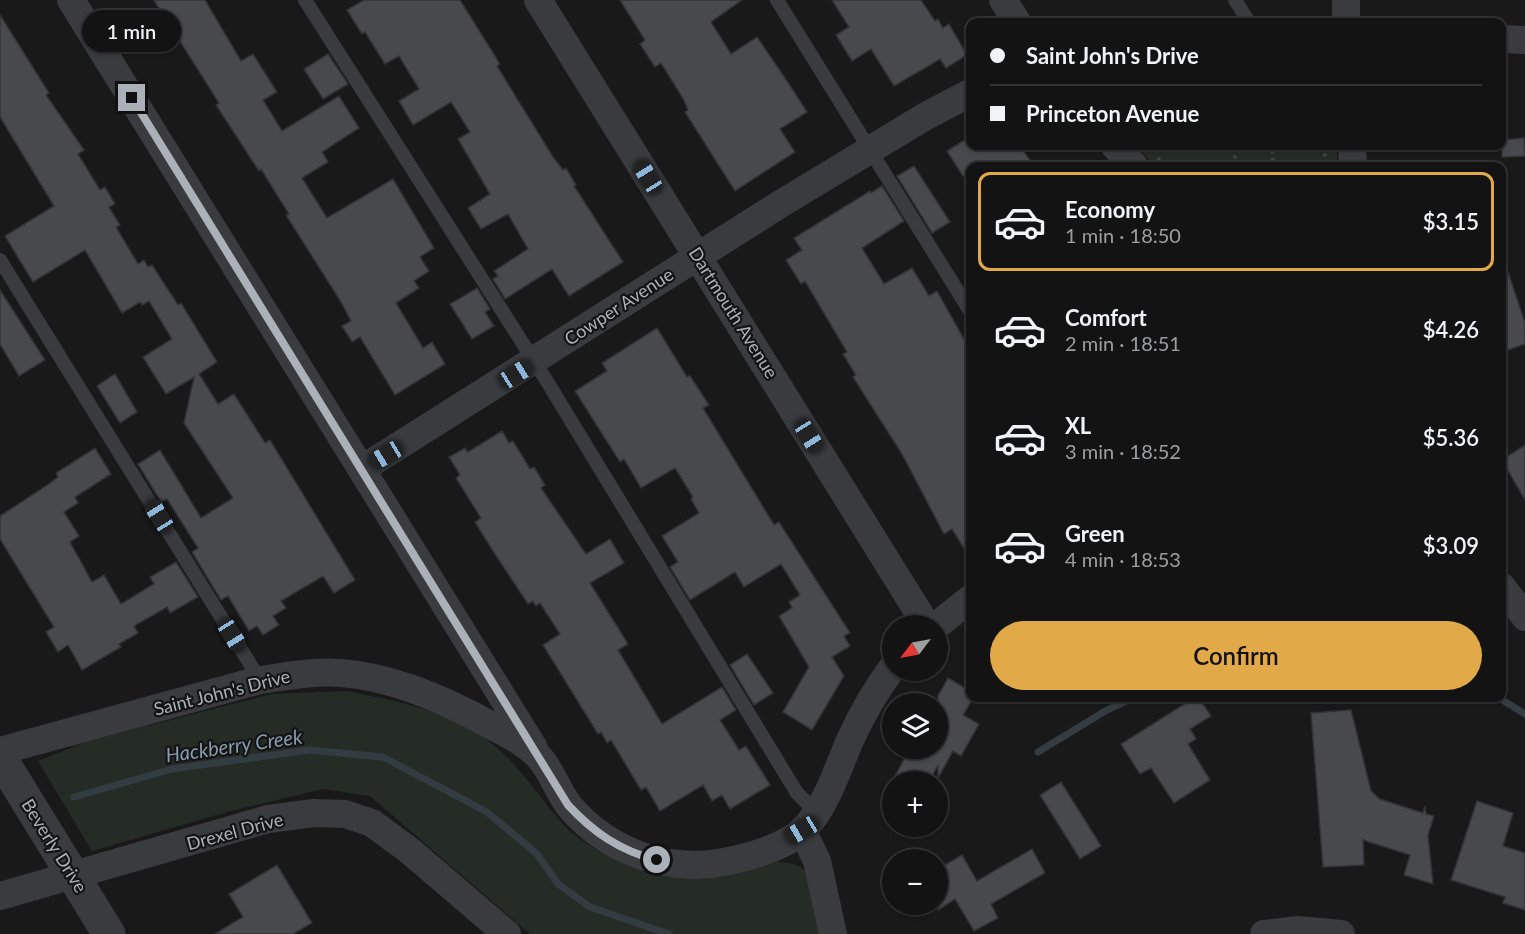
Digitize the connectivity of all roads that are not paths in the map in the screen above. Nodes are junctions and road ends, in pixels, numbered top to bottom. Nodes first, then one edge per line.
1 (71, 0) edge
2 (305, 0) edge
3 (538, 0) edge
4 (777, 0) edge
5 (1003, 0) edge
6 (1235, 0) edge
7 (1346, 0) edge
8 (1014, 18) edge
9 (1246, 18) edge
10 (1346, 18) edge
11 (1506, 39) edge
12 (1525, 40) edge
13 (966, 95) edge
14 (870, 149) junction
15 (1119, 150) edge
16 (1130, 162) edge
17 (697, 256) junction
18 (0, 260) edge
19 (966, 305) edge
20 (534, 362) junction
21 (363, 469) junction
22 (1506, 592) edge
23 (966, 602) edge
24 (920, 615) edge
25 (948, 616) edge
26 (1525, 617) edge
27 (260, 680) junction
28 (883, 681) edge
29 (0, 751) edge
30 (0, 757) edge
31 (539, 757) junction
32 (809, 821) junction
33 (73, 876) junction
34 (0, 897) edge
35 (109, 934) edge
36 (507, 934) edge
37 (833, 934) edge
38 (1264, 934) edge
39 (1341, 934) edge

1 - 21 street
2 - 20 lane
3 - 17 street, Dartmouth Avenue
4 - 14 lane
5 - 8 street
6 - 9 lane
7 - 10 street
11 - 12 street
13 - 14 street, Cowper Avenue
14 - 17 street, Cowper Avenue
14 - 19 lane
15 - 16 street
17 - 20 street, Cowper Avenue
17 - 24 street, Dartmouth Avenue
18 - 27 lane
20 - 21 street, Cowper Avenue
20 - 32 lane
21 - 31 street
22 - 26 street
23 - 25 street
27 - 29 street, Saint John's Drive
27 - 31 street, Saint John's Drive
28 - 32 street
30 - 33 street, Beverly Drive
31 - 32 street, Saint John's Drive
32 - 37 street
33 - 34 street, Drexel Drive
33 - 35 street, Beverly Drive
33 - 36 street, Drexel Drive
38 - 39 street

